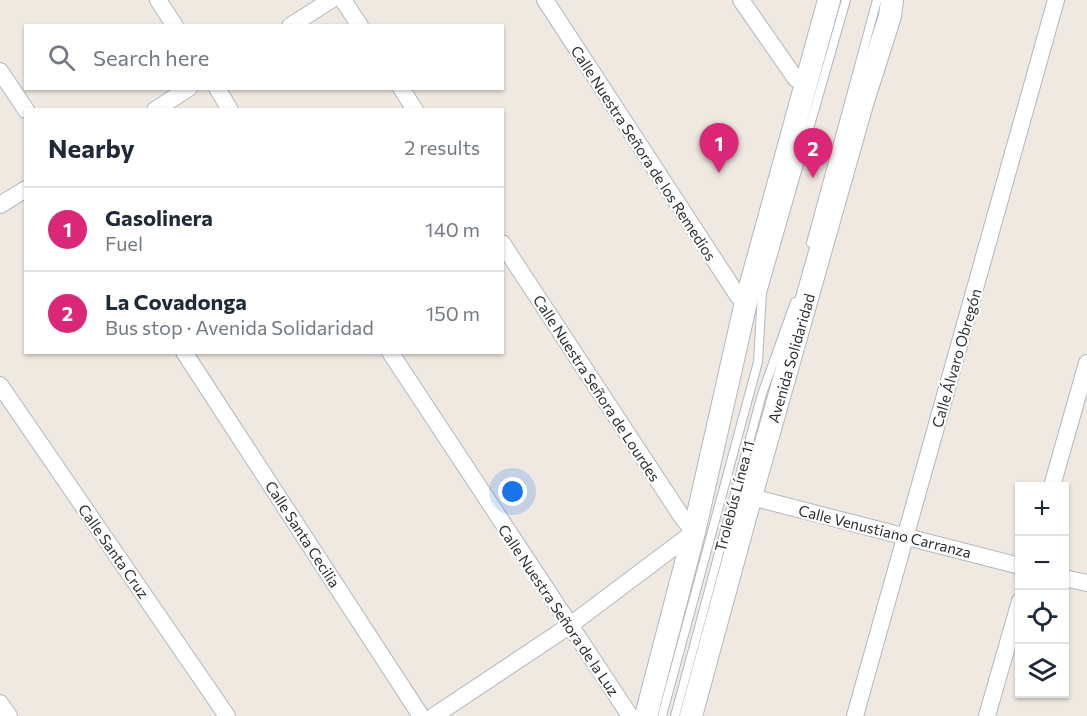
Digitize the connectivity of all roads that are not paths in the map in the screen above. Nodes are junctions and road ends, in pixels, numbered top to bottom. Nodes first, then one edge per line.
1 (159, 0) edge
2 (331, 0) edge
3 (343, 0) edge
4 (545, 0) edge
5 (741, 0) edge
6 (829, 0) edge
7 (846, 0) edge
8 (878, 0) edge
9 (892, 0) edge
10 (1056, 0) edge
11 (174, 24) edge
12 (293, 24) edge
13 (359, 24) edge
14 (0, 70) edge
15 (808, 83) junction
16 (186, 90) edge
17 (218, 90) edge
18 (402, 90) edge
19 (25, 108) edge
20 (158, 108) edge
21 (230, 108) edge
22 (414, 108) edge
23 (24, 190) edge
24 (0, 205) edge
25 (504, 246) edge
26 (810, 247) dead end
27 (798, 290) dead end
28 (746, 302) junction
29 (185, 354) edge
30 (391, 354) edge
31 (1087, 363) edge
32 (0, 385) edge
33 (1053, 482) edge
34 (751, 497) junction
35 (694, 532) junction
36 (906, 536) junction
37 (1015, 565) edge
38 (1069, 579) edge
39 (1087, 584) edge
40 (1015, 618) edge
41 (569, 626) junction
42 (0, 704) edge
43 (9, 716) edge
44 (228, 716) edge
45 (421, 716) edge
46 (434, 716) edge
47 (630, 716) edge
48 (646, 716) edge
49 (662, 716) edge
50 (675, 716) edge
51 (692, 716) edge
52 (855, 716) edge
53 (987, 716) edge

1 - 11 street
2 - 12 street
3 - 13 street
4 - 28 street, Calle Nuestra Señora de los Remedios
5 - 15 street
6 - 15 street
7 - 49 lane, Trolebús Línea 11
8 - 26 lane
9 - 34 street, Avenida Solidaridad
10 - 36 street, Calle Álvaro Obregón
14 - 19 street
15 - 28 street
16 - 20 street
17 - 21 street
18 - 22 street
23 - 24 street
25 - 35 street, Calle Nuestra Señora de Lourdes
27 - 50 lane, Trolebús Línea 11
28 - 35 street
29 - 45 street, Calle Santa Cecilia
30 - 41 street, Calle Nuestra Señora de la Luz
31 - 33 street
32 - 44 street, Calle Santa Cruz
34 - 36 street, Calle Venustiano Carranza
34 - 51 street, Avenida Solidaridad
35 - 41 street
35 - 48 street
36 - 37 street, Calle Venustiano Carranza
36 - 52 street, Calle Álvaro Obregón
38 - 39 street
40 - 53 street
41 - 46 street
41 - 47 street, Calle Nuestra Señora de la Luz
42 - 43 street

